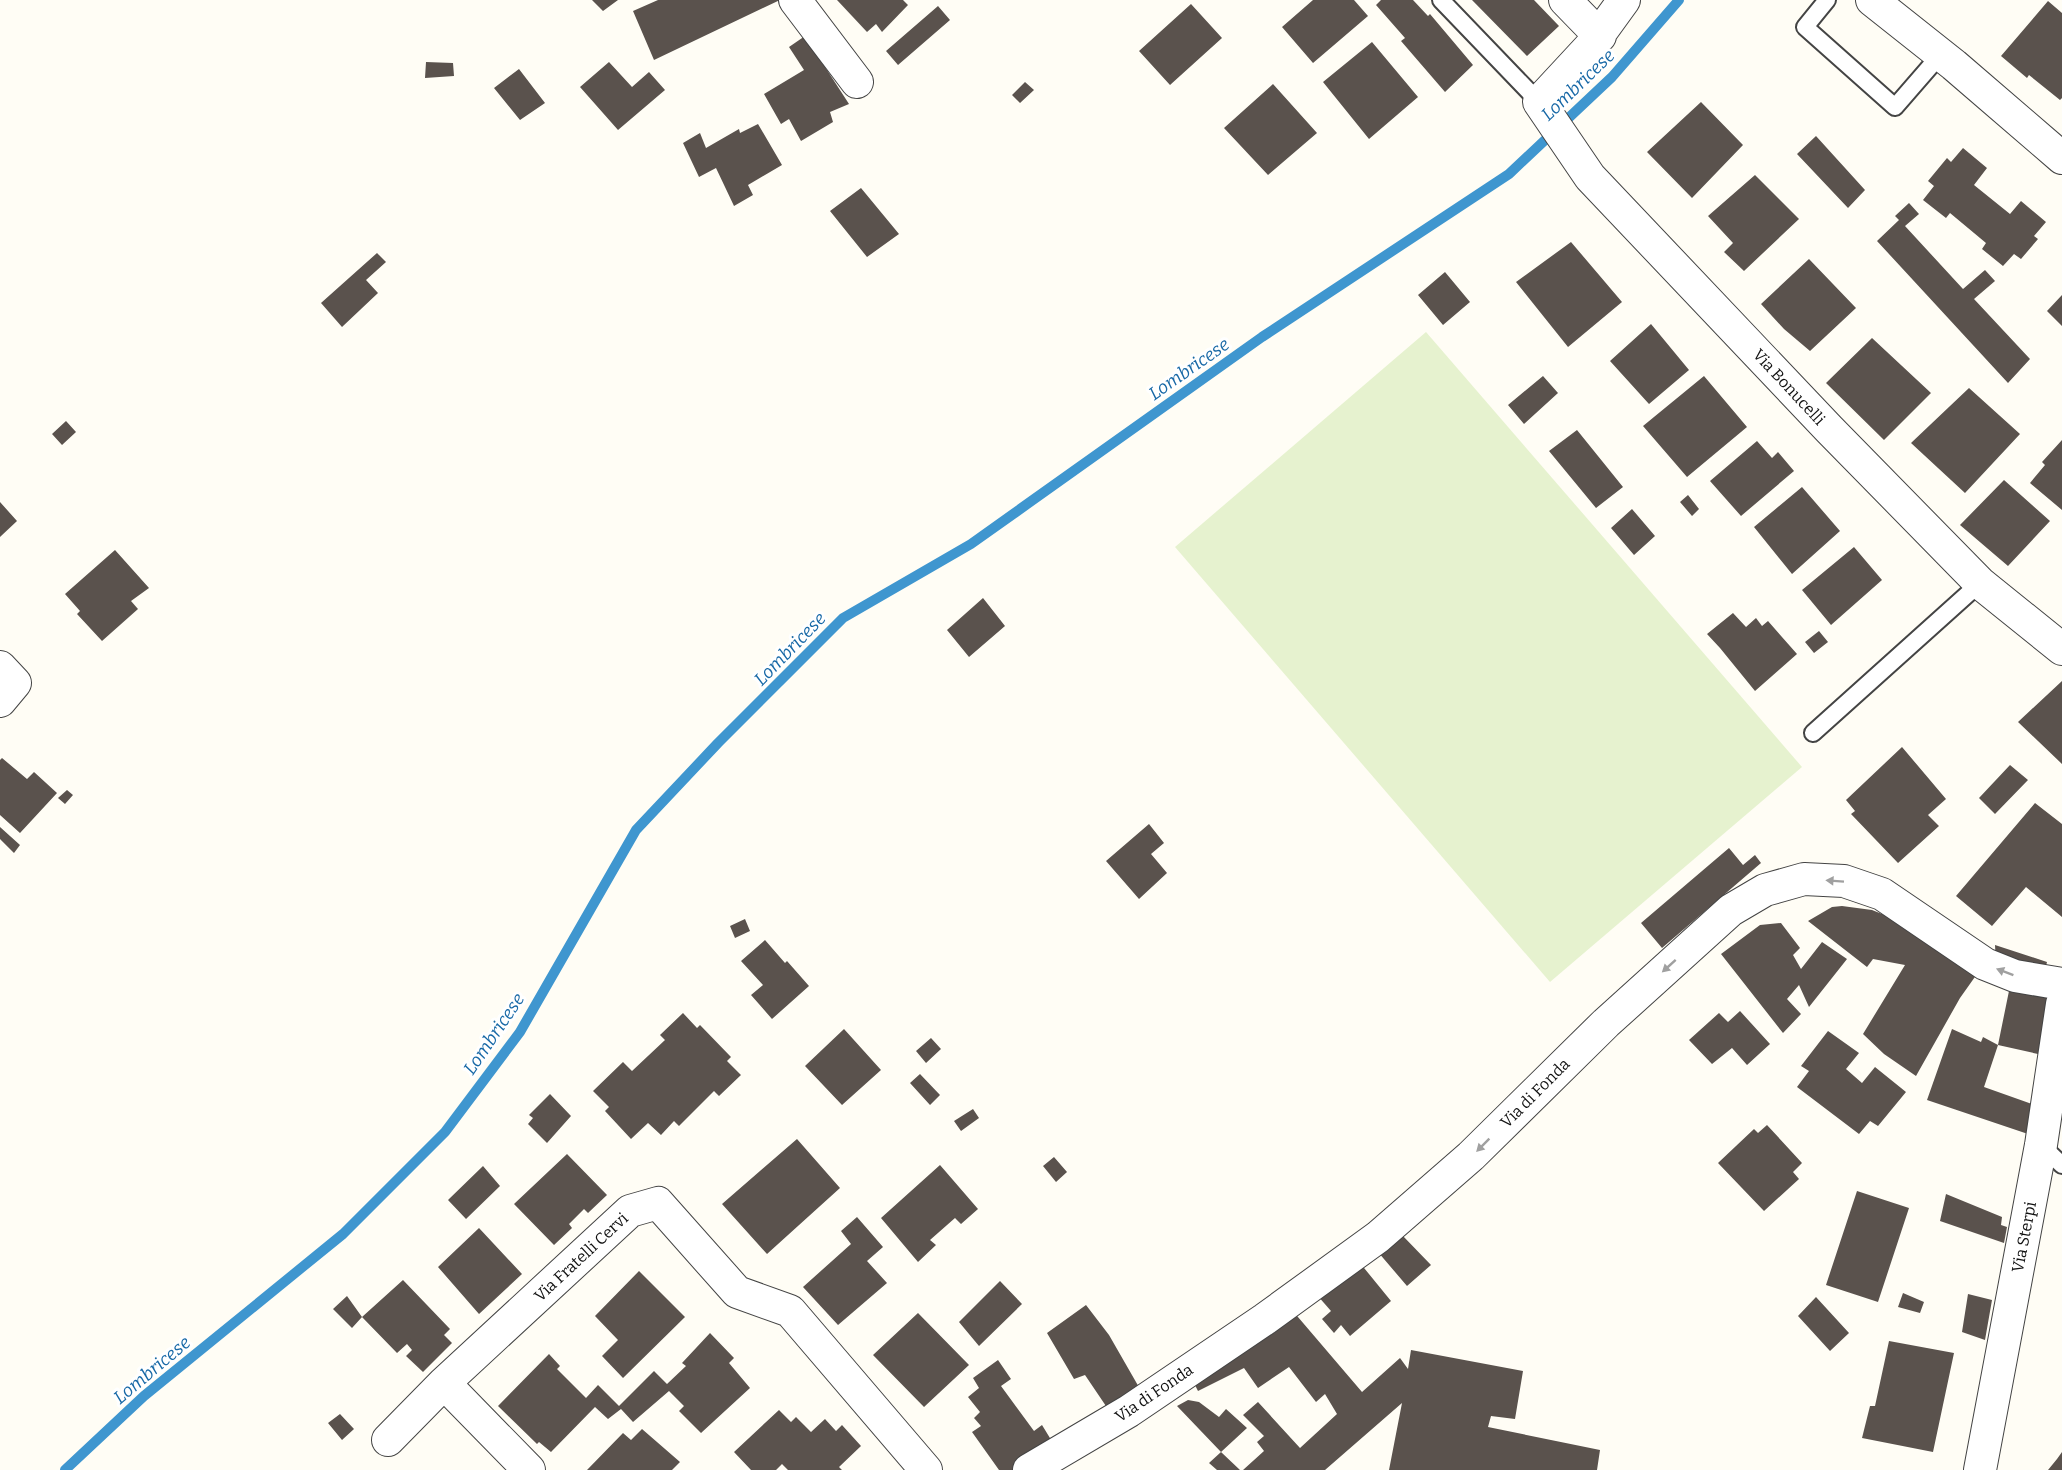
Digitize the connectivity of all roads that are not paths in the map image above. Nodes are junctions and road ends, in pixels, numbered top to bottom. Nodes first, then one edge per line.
1 (795, 0) edge
2 (1441, 0) edge
3 (1565, 0) edge
4 (1624, 0) edge
5 (1827, 0) edge
6 (1872, 0) edge
7 (1600, 36) junction
8 (1941, 54) junction
9 (857, 82) dead end
10 (1539, 102) junction
11 (2062, 158) edge
12 (1980, 583) junction
13 (2062, 649) edge
14 (0, 667) edge
15 (0, 701) edge
16 (1813, 733) dead end
17 (2062, 984) edge
18 (2062, 1004) edge
19 (2052, 1155) edge
20 (444, 1383) junction
21 (388, 1440) dead end
22 (529, 1470) edge
23 (926, 1470) edge
24 (1029, 1470) edge
25 (1980, 1470) edge

1 - 9 street
2 - 10 lane
3 - 7 street
4 - 7 street
5 - 8 lane
6 - 8 street
7 - 10 street
8 - 11 street
10 - 12 street, Via Bonucelli
12 - 13 street, Via Bonucelli
12 - 16 lane
14 - 15 street
17 -> 24 street, Via di Fonda
18 - 19 street, Via Sterpi
19 - 25 street, Via Sterpi
20 - 21 street, Via Fratelli Cervi
20 - 22 street
20 - 23 street, Via Fratelli Cervi

